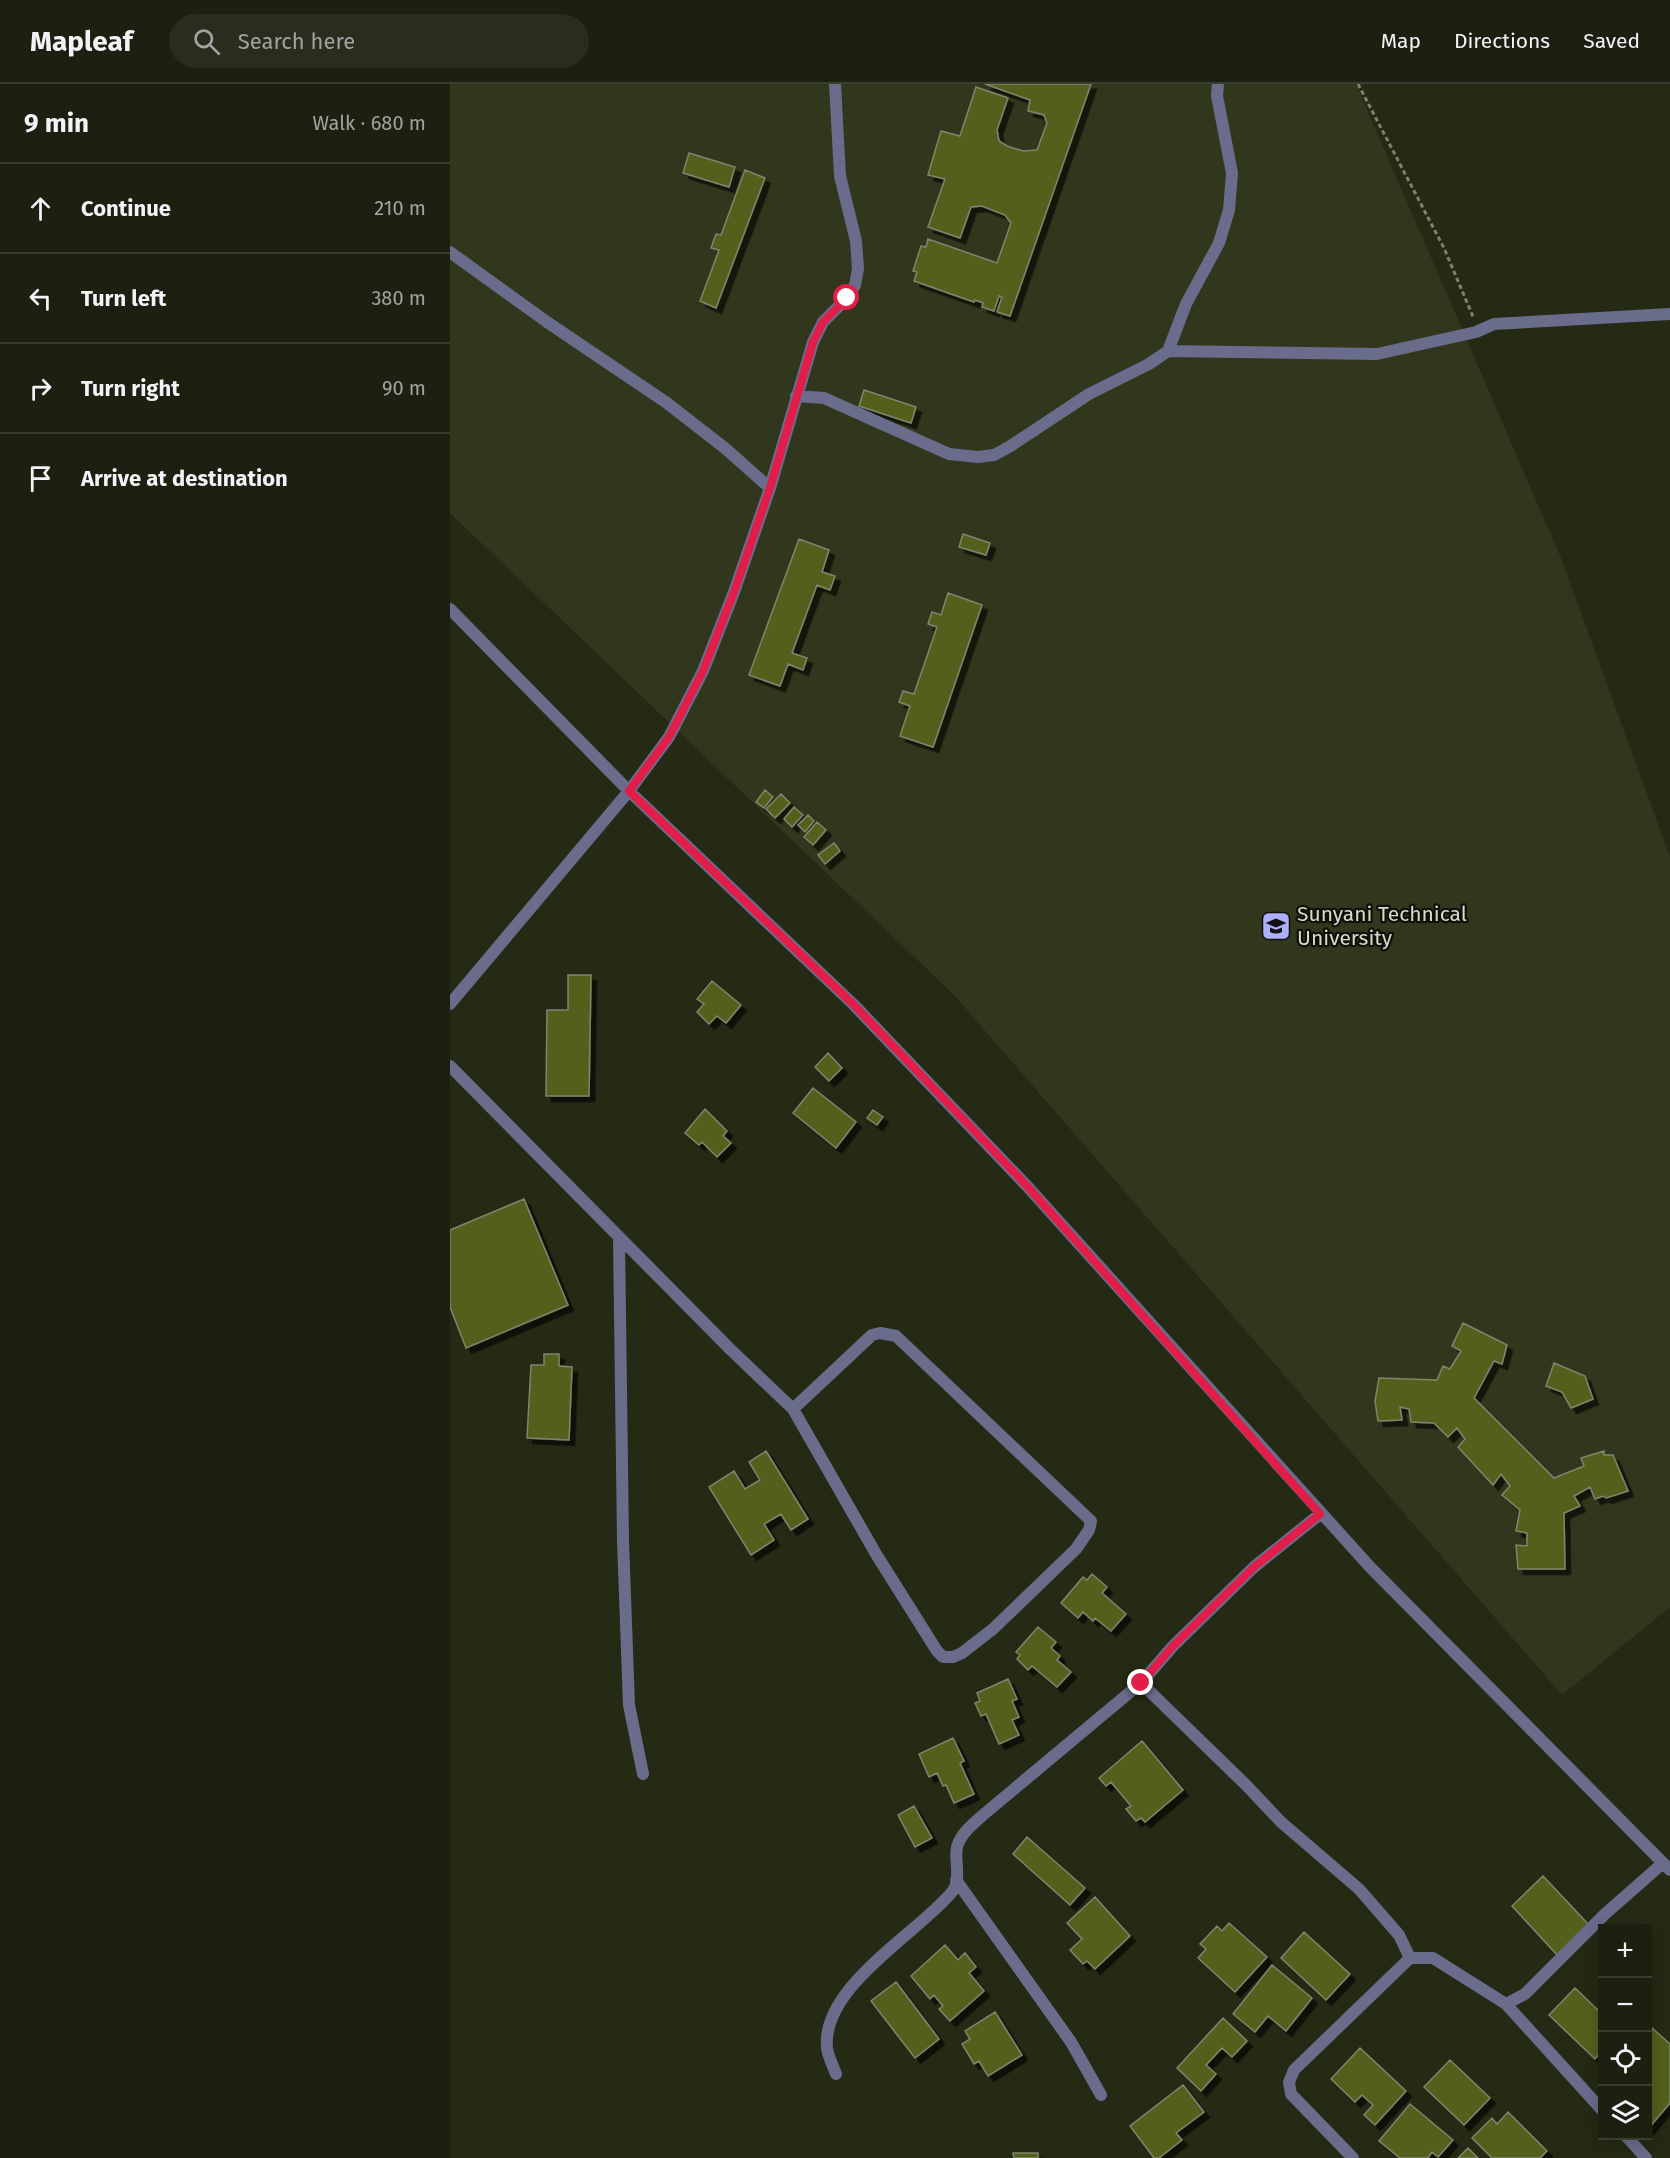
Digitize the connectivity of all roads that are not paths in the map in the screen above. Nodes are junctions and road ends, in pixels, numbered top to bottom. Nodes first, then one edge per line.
1 (835, 84) edge
2 (1218, 84) edge
3 (450, 252) edge
4 (1670, 314) edge
5 (1168, 351) junction
6 (796, 396) junction
7 (770, 488) junction
8 (450, 609) edge
9 (629, 791) junction
10 (450, 1004) edge
11 (450, 1066) edge
12 (619, 1238) junction
13 (793, 1408) junction
14 (1320, 1514) junction
15 (1141, 1683) junction
16 (643, 1774) dead end
17 (1667, 1867) edge
18 (956, 1880) junction
19 (1410, 1958) junction
20 (1506, 2004) junction
21 (836, 2074) dead end
22 (1101, 2095) dead end
23 (1598, 2106) edge
24 (1630, 2140) edge
25 (1353, 2158) edge
26 (1646, 2158) edge

1 - 6 street
2 - 5 street
3 - 7 street
4 - 5 street
5 - 6 street
6 - 7 street
7 - 9 street
8 - 9 street
9 - 10 street
9 - 14 street
11 - 12 street
12 - 13 street
12 - 16 street
13 - 13 street
14 - 15 street
14 - 17 street
15 - 18 street
15 - 19 street
17 - 20 street
18 - 21 street
18 - 22 street
19 - 20 street
19 - 25 street
20 - 23 street
24 - 26 street

